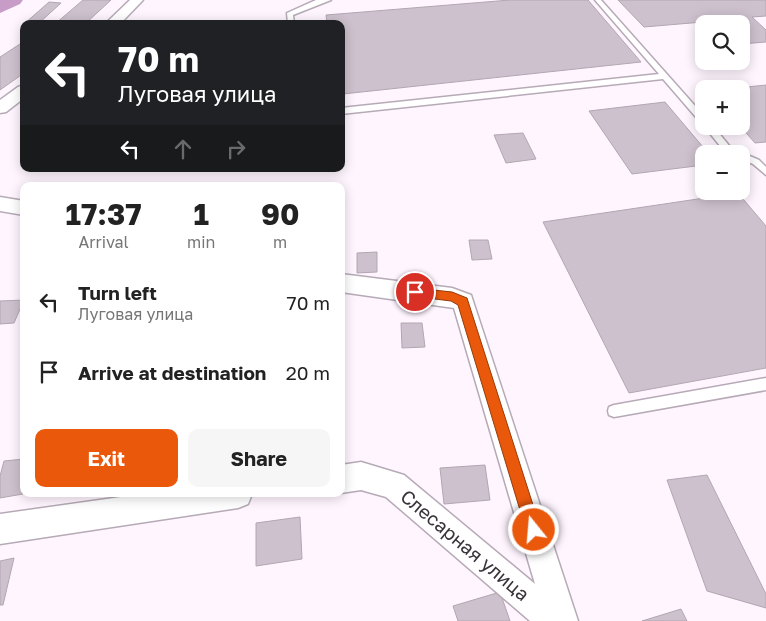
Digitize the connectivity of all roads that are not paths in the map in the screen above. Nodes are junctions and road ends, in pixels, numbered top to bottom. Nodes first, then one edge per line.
1 (137, 0) edge
2 (328, 0) edge
3 (598, 0) edge
4 (116, 20) edge
5 (290, 20) edge
6 (666, 76) junction
7 (20, 93) edge
8 (0, 108) edge
9 (695, 110) edge
10 (345, 111) edge
11 (716, 135) edge
12 (724, 145) edge
13 (750, 160) edge
14 (766, 172) edge
15 (0, 204) edge
16 (20, 207) edge
17 (345, 284) edge
18 (766, 384) edge
19 (614, 412) dead end
20 (345, 478) edge
21 (218, 497) edge
22 (0, 529) edge
23 (554, 621) edge
24 (562, 621) edge

1 - 4 street
2 - 5 lane
3 - 6 lane
6 - 9 lane
6 - 10 lane
7 - 8 street
11 - 12 lane
13 - 14 lane
15 - 16 street
17 - 24 street
18 - 19 lane
20 - 23 street, Слесарная улица
21 - 22 street

